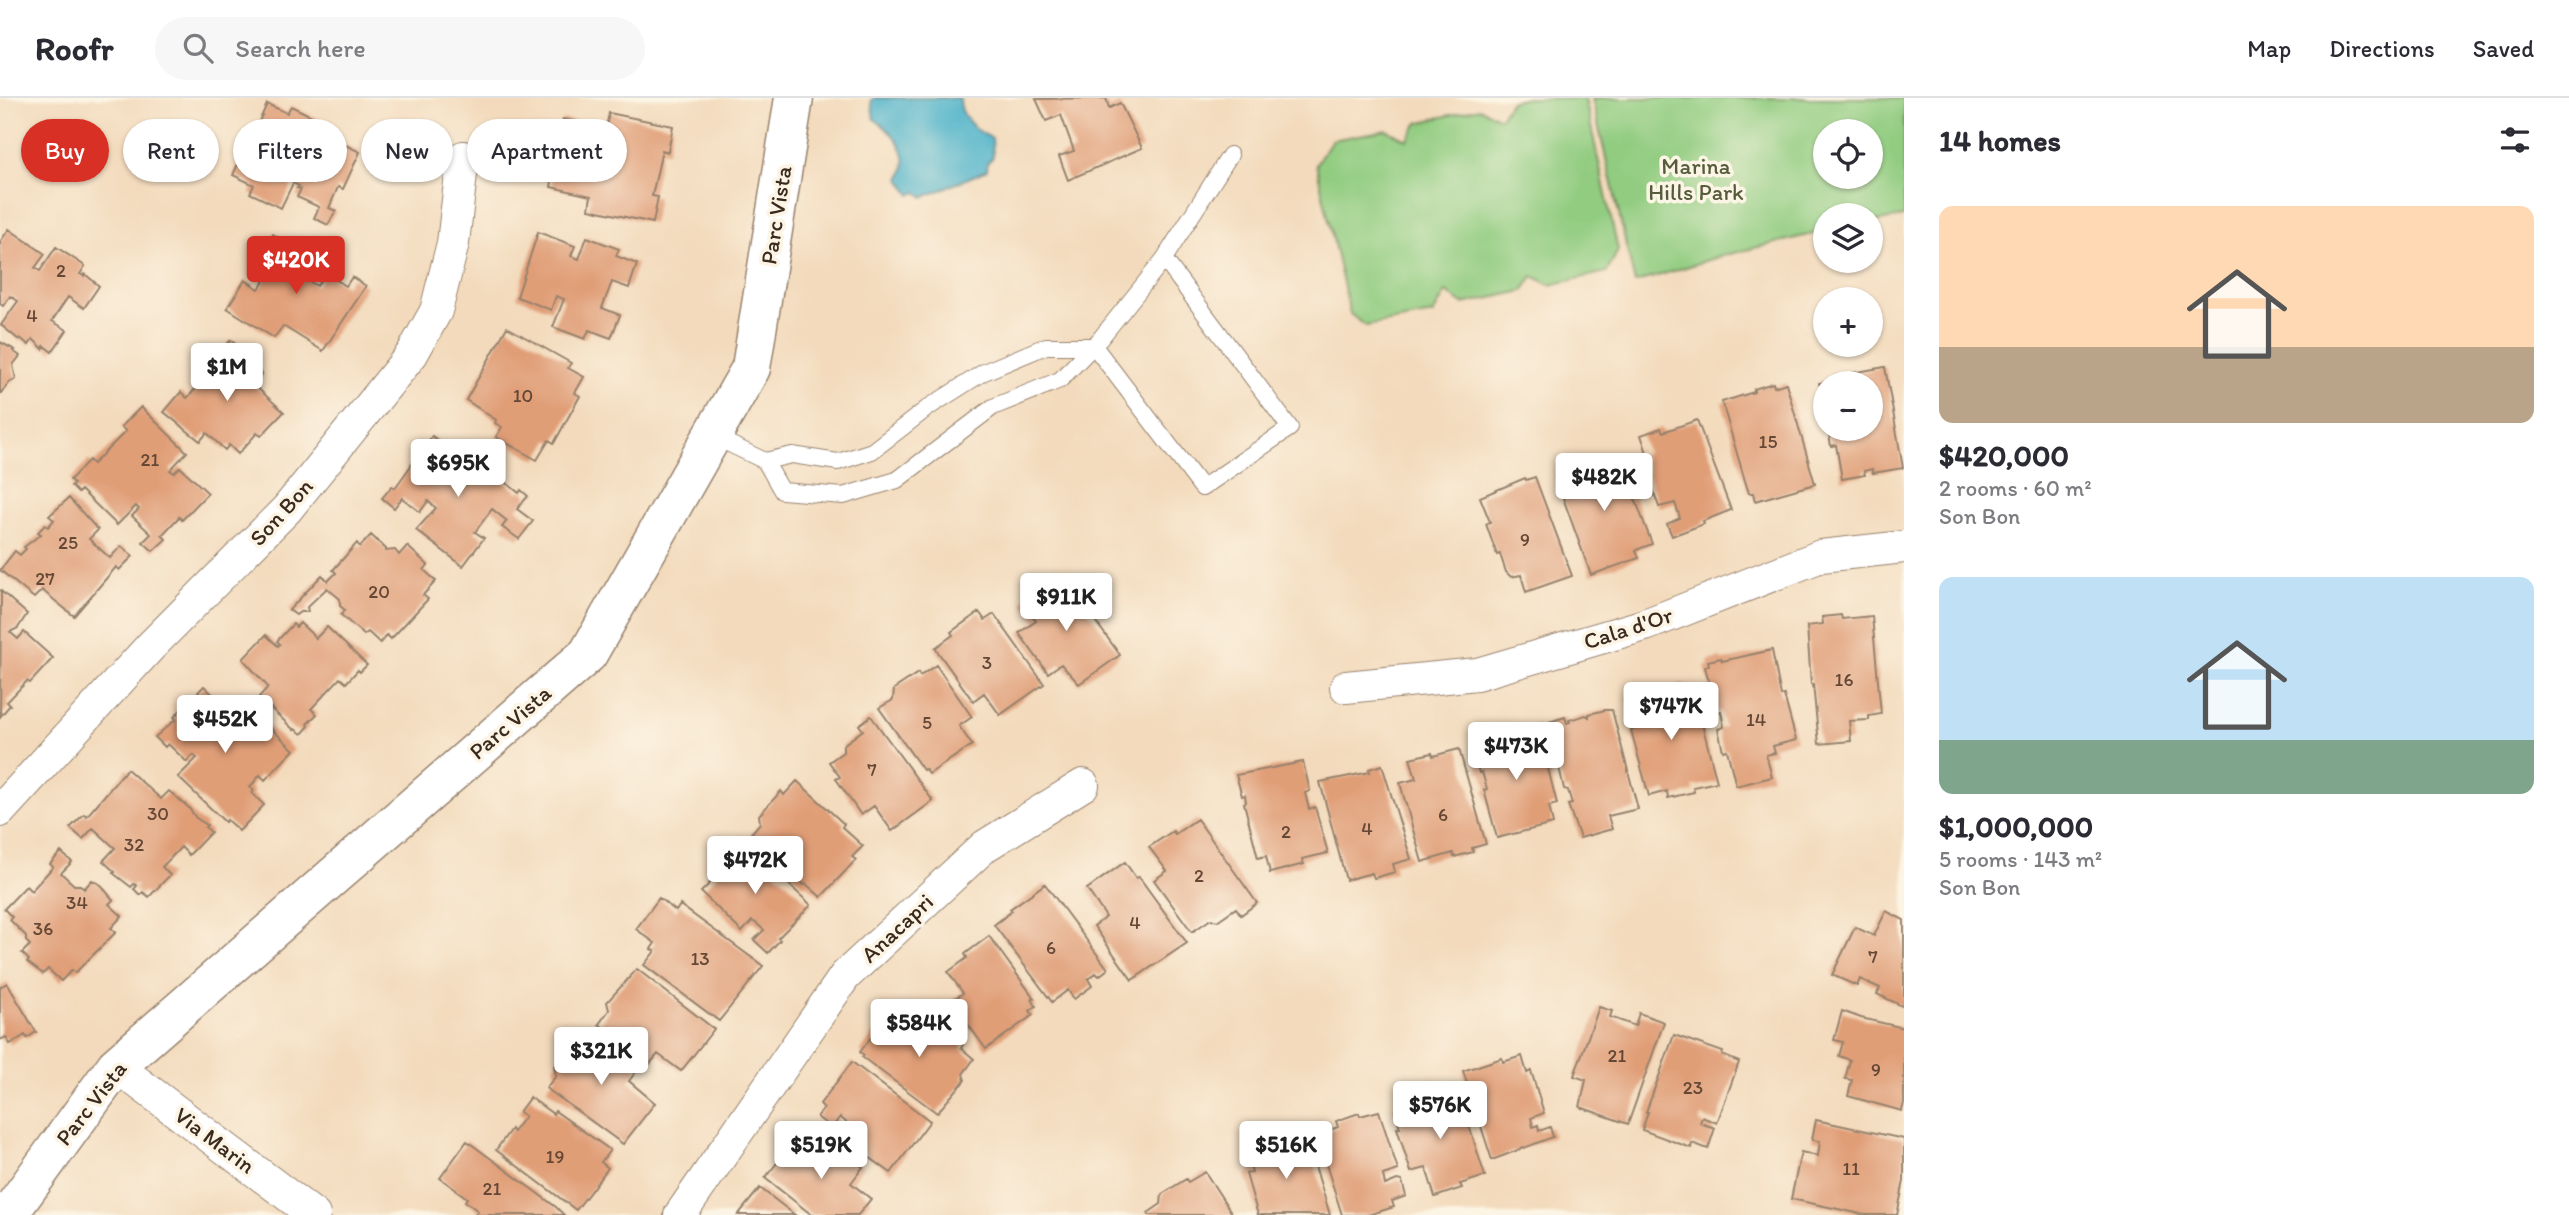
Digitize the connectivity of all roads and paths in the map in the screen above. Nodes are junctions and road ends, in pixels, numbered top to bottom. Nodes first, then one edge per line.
1 (794, 98) edge
2 (1230, 155) dead end
3 (463, 157) dead end
4 (1164, 259) junction
5 (1094, 346) junction
6 (713, 436) junction
7 (765, 461) junction
8 (1904, 547) edge
9 (1346, 687) dead end
10 (1083, 785) dead end
11 (0, 811) edge
12 (117, 1066) junction
13 (8, 1215) edge
14 (314, 1215) edge
15 (680, 1215) edge

1 - 6 street, Parc Vista
2 - 4 lane
3 - 11 street, Son Bon
4 - 5 lane
4 - 5 lane
5 - 7 lane
5 - 7 lane
6 - 7 lane
6 - 12 street, Parc Vista
8 - 9 street, Cala d'Or
10 - 15 street, Anacapri
12 - 13 street, Parc Vista
12 - 14 street, Via Marin

